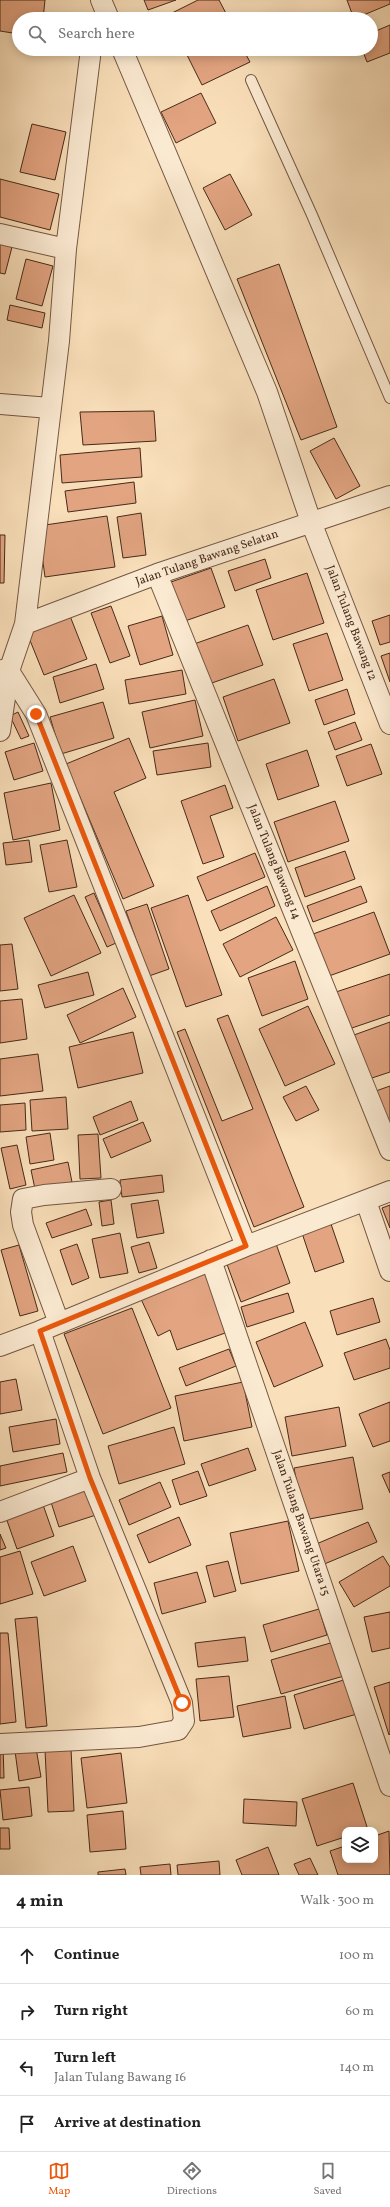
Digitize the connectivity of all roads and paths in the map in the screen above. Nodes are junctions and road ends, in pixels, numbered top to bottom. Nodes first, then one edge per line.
1 (97, 0) edge
2 (101, 0) edge
3 (96, 12) edge
4 (106, 12) edge
5 (90, 56) edge
6 (125, 56) edge
7 (251, 80) dead end
8 (0, 234) edge
9 (66, 249) junction
10 (390, 398) edge
11 (0, 404) edge
12 (50, 408) junction
13 (390, 496) edge
14 (311, 522) junction
15 (157, 574) junction
16 (25, 624) junction
17 (4, 670) edge
18 (390, 724) edge
19 (0, 731) edge
20 (390, 1150) edge
21 (111, 1189) dead end
22 (390, 1191) edge
23 (366, 1201) junction
24 (246, 1246) junction
25 (211, 1260) junction
26 (390, 1271) edge
27 (59, 1323) junction
28 (40, 1331) junction
29 (0, 1346) edge
30 (90, 1478) junction
31 (0, 1512) edge
32 (0, 1744) edge
33 (390, 1786) edge

1 - 3 street
2 - 4 street
5 - 9 street
6 - 14 street, Jalan Tulang Bawang 12
7 - 10 lane
8 - 9 street
9 - 12 street
11 - 12 street
12 - 16 street
13 - 14 street, Jalan Tulang Bawang Selatan
14 - 15 street, Jalan Tulang Bawang Selatan
14 - 18 street, Jalan Tulang Bawang 12
15 - 16 street, Jalan Tulang Bawang Selatan
15 - 20 street, Jalan Tulang Bawang 14
16 - 17 street
17 - 19 street
17 - 24 street
21 - 27 street
22 - 23 street
23 - 24 street
23 - 26 street
24 - 25 street
25 - 27 street
25 - 33 street, Jalan Tulang Bawang Utara 15
27 - 28 street
28 - 29 street
28 - 30 street
30 - 31 street
30 - 32 street

